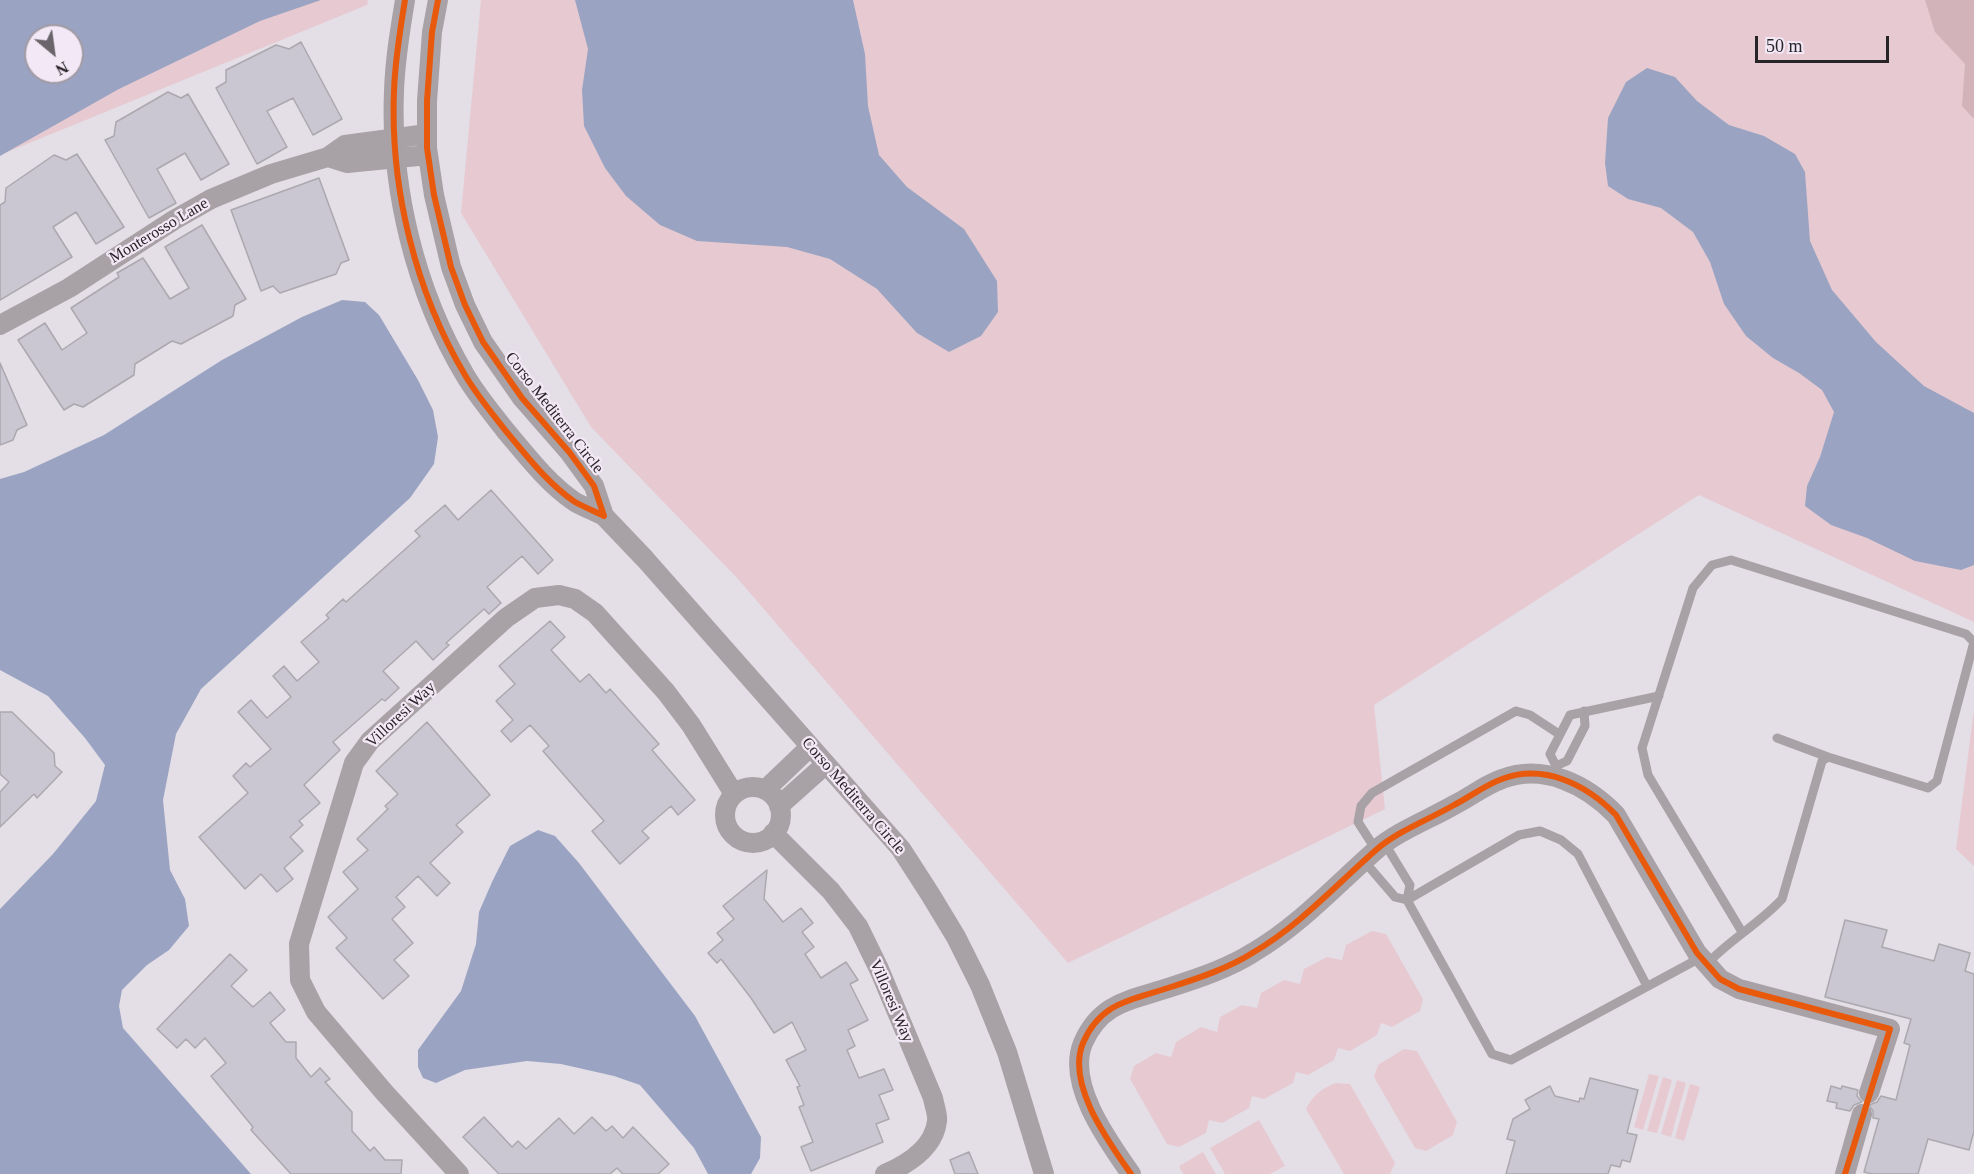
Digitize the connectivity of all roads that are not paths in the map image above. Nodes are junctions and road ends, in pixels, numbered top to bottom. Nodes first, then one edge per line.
1 (405, 0) edge
2 (438, 0) edge
3 (427, 134) junction
4 (395, 138) junction
5 (428, 155) junction
6 (328, 157) junction
7 (397, 158) junction
8 (0, 325) edge
9 (604, 516) junction
10 (1659, 696) junction
11 (1584, 711) junction
12 (1559, 734) junction
13 (1777, 738) dead end
14 (810, 747) junction
15 (1828, 757) junction
16 (826, 764) junction
17 (1554, 771) junction
18 (765, 790) junction
19 (734, 794) junction
20 (780, 806) junction
21 (773, 833) junction
22 (1375, 851) junction
23 (1407, 900) junction
24 (1742, 932) junction
25 (1703, 961) junction
26 (1647, 986) junction
27 (1869, 1093) dead end
28 (1862, 1114) dead end
29 (1029, 1124) junction
30 (459, 1174) edge
31 (885, 1174) edge
32 (1044, 1174) edge
33 (1056, 1174) edge
34 (1131, 1174) edge
35 (1845, 1174) edge

1 - 4 street, Corso Mediterra Circle
2 - 3 street, Corso Mediterra Circle
3 - 4 street, Monterosso Lane
3 - 5 street, Corso Mediterra Circle
4 - 6 street, Monterosso Lane
4 - 7 street, Corso Mediterra Circle
5 - 7 street, Monterosso Lane
5 - 9 street, Corso Mediterra Circle
6 - 7 street, Monterosso Lane
6 - 8 street, Monterosso Lane
7 - 9 street, Corso Mediterra Circle
9 - 14 street, Corso Mediterra Circle
10 - 11 lane
10 - 15 lane
10 - 24 lane
11 - 12 lane
11 - 17 lane
12 - 17 lane
12 - 22 lane
13 - 15 lane
14 - 16 street, Corso Mediterra Circle
14 - 18 street
15 - 24 lane
16 - 20 street
16 - 29 street, Corso Mediterra Circle
17 - 22 street
17 - 25 street
18 - 19 street
18 - 20 street
19 - 21 street
19 - 30 street, Villoresi Way
20 - 21 street
21 - 31 street, Villoresi Way
22 - 23 lane
22 - 23 lane
22 - 34 street
23 - 26 lane
23 - 26 lane
24 - 25 lane
25 - 26 lane
25 - 27 street
28 - 35 street
29 - 32 street, Corso Mediterra Circle
29 - 33 street, Corso Mediterra Circle

